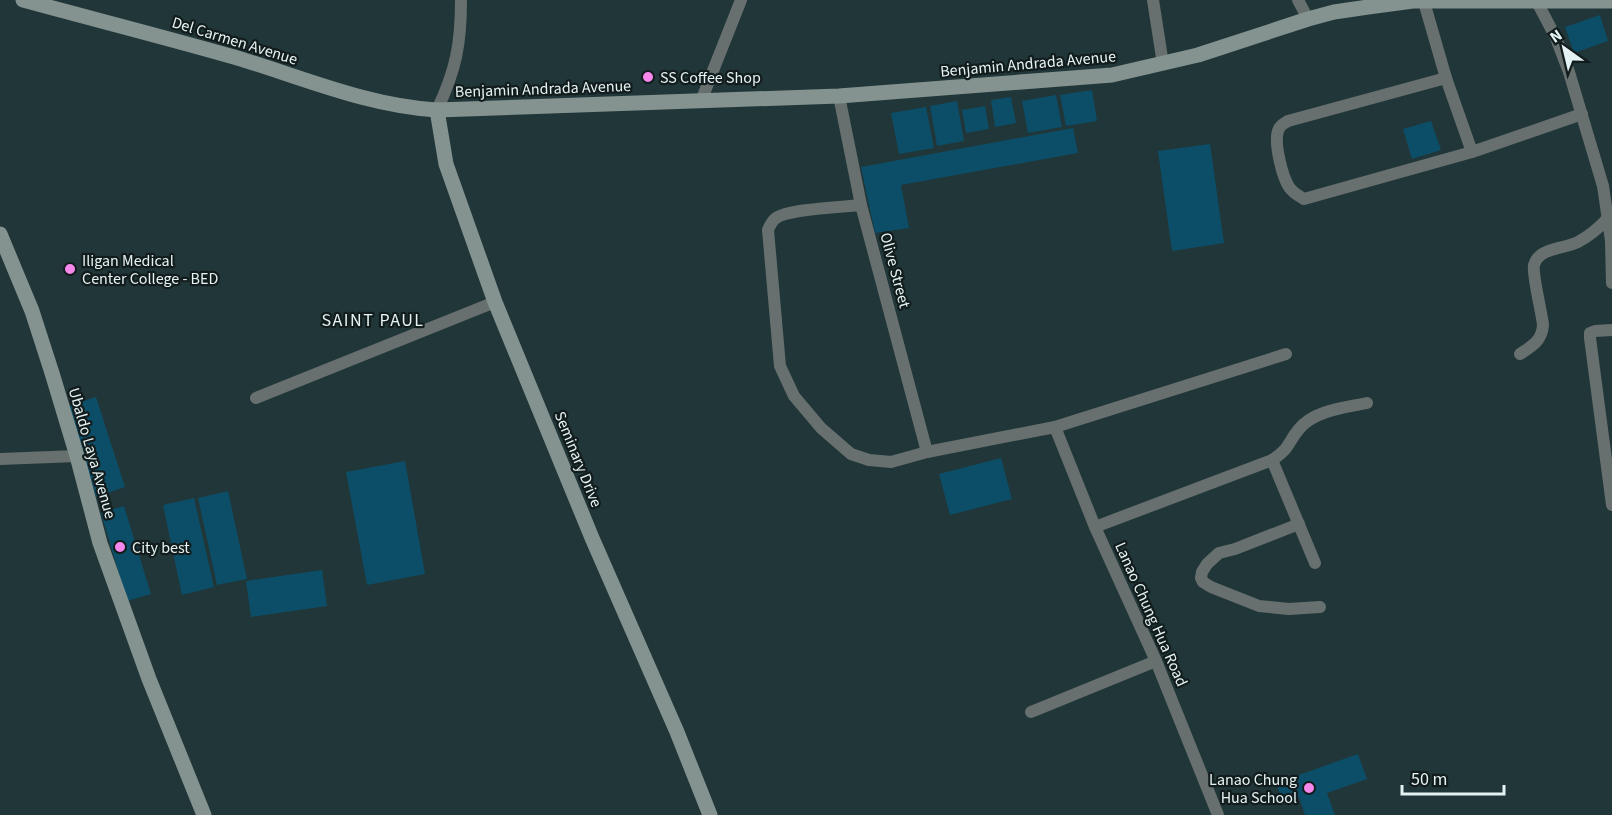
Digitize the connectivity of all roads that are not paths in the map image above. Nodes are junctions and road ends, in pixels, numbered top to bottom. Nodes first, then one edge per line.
1 (23, 0) edge
2 (460, 0) edge
3 (741, 0) edge
4 (1153, 0) edge
5 (1298, 0) edge
6 (1536, 0) edge
7 (1416, 1) edge
8 (1612, 1) edge
9 (1308, 19) junction
10 (1163, 64) junction
11 (1446, 78) junction
12 (839, 96) junction
13 (701, 101) junction
14 (437, 110) junction
15 (1582, 114) junction
16 (1472, 152) junction
17 (1608, 184) edge
18 (861, 205) junction
19 (1607, 219) junction
20 (0, 234) edge
21 (1612, 283) edge
22 (495, 302) junction
23 (1612, 330) edge
24 (1286, 354) dead end
25 (1520, 354) dead end
26 (256, 398) dead end
27 (1367, 403) dead end
28 (1055, 427) junction
29 (927, 452) junction
30 (77, 456) junction
31 (0, 459) edge
32 (1272, 460) junction
33 (1612, 505) edge
34 (1299, 524) junction
35 (1095, 527) junction
36 (1315, 563) dead end
37 (1320, 607) dead end
38 (1156, 661) junction
39 (1031, 712) dead end
40 (204, 815) edge
41 (710, 815) edge
42 (1218, 815) edge

1 - 14 street, Del Carmen Avenue
2 - 14 street
3 - 13 street
4 - 10 street
5 - 9 street
6 - 7 street, Benjamin Andrada Avenue
6 - 8 street, Benjamin Andrada Avenue
6 - 15 street
7 - 9 street, Benjamin Andrada Avenue
7 - 11 street
9 - 10 street, Benjamin Andrada Avenue
10 - 12 street, Benjamin Andrada Avenue
11 - 16 street
11 - 16 street
12 - 13 street, Benjamin Andrada Avenue
12 - 18 street, Olive Street
13 - 14 street, Benjamin Andrada Avenue
14 - 22 street, Seminary Drive
15 - 16 street
15 - 17 street
17 - 19 street
18 - 29 street, Olive Street
18 - 29 street
19 - 21 street
19 - 25 street
20 - 30 street, Ubaldo Laya Avenue
22 - 26 street
22 - 41 street, Seminary Drive
23 - 33 street
24 - 28 street
27 - 32 street
28 - 29 street
28 - 35 street, Lanao Chung Hua Road
30 - 31 street
30 - 40 street, Ubaldo Laya Avenue
32 - 34 street
32 - 35 street
34 - 36 street
34 - 37 street
35 - 38 street, Lanao Chung Hua Road
38 - 39 street
38 - 42 street, Lanao Chung Hua Road

